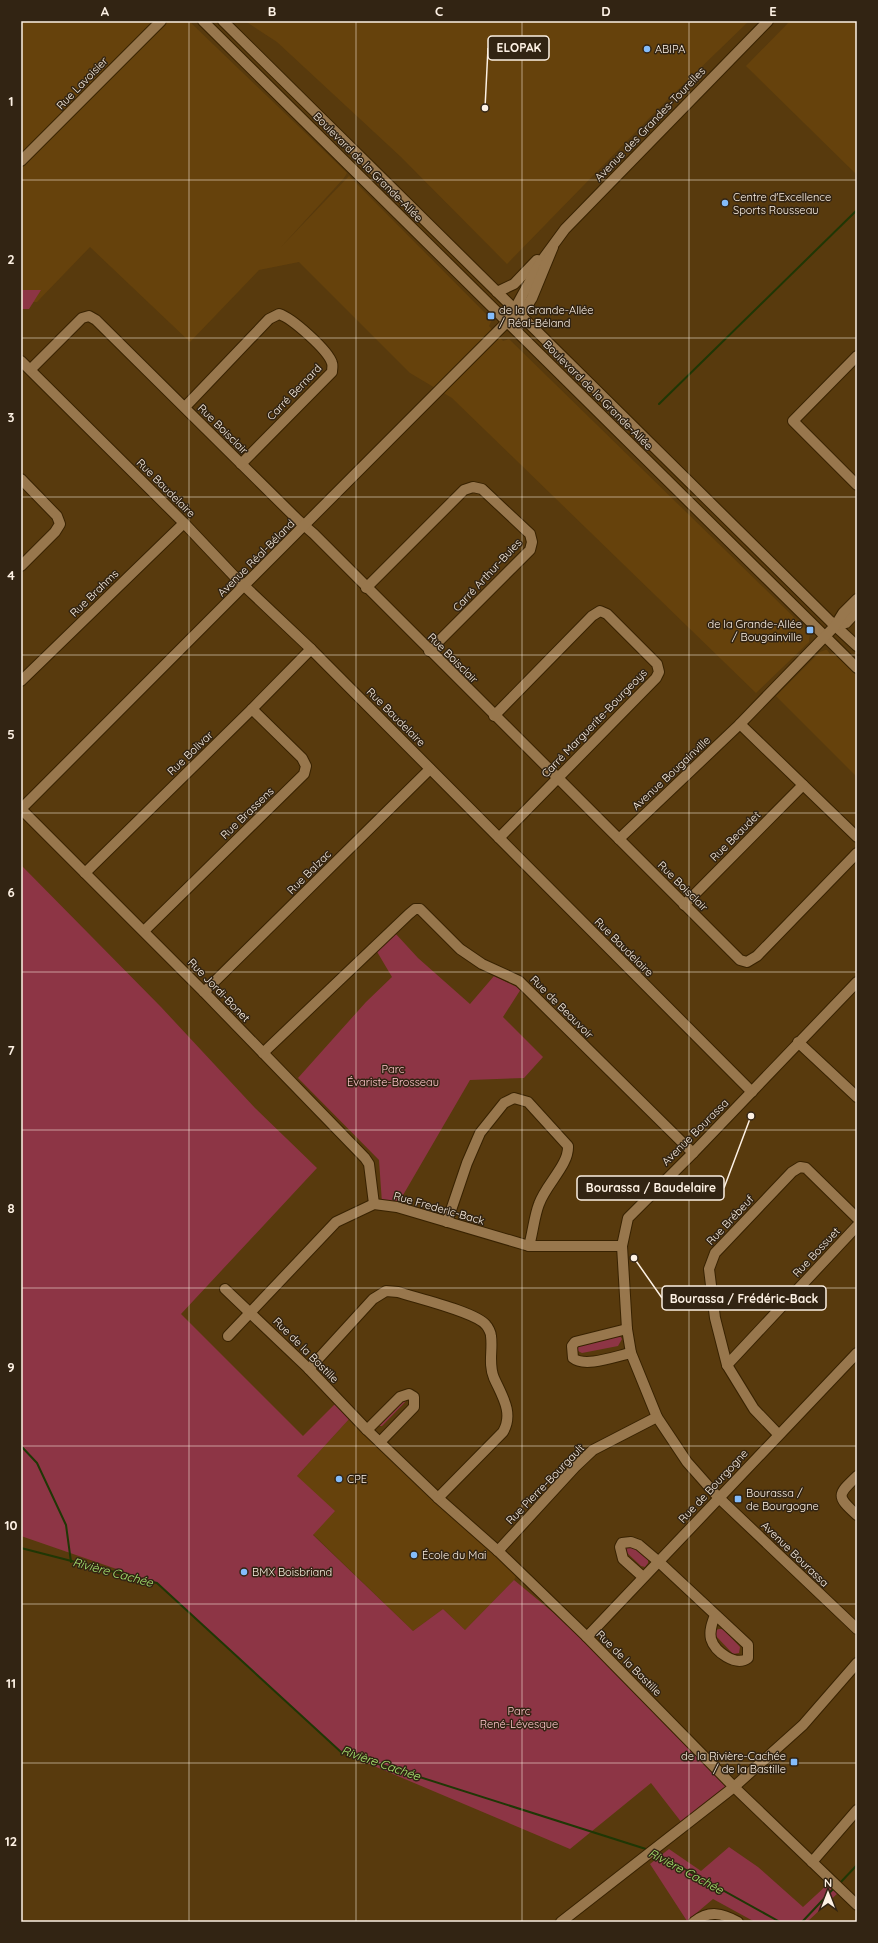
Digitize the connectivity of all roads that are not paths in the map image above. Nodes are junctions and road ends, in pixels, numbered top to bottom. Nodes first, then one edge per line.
1 (161, 21) edge
2 (203, 21) edge
3 (223, 21) edge
4 (768, 21) edge
5 (21, 161) edge
6 (553, 247) junction
7 (497, 292) junction
8 (516, 311) junction
9 (507, 322) junction
10 (857, 356) edge
11 (21, 361) edge
12 (31, 369) junction
13 (185, 407) junction
14 (241, 464) junction
15 (21, 479) edge
16 (857, 485) edge
17 (184, 523) junction
18 (305, 526) junction
19 (21, 566) edge
20 (246, 586) junction
21 (366, 588) junction
22 (857, 599) edge
23 (857, 611) edge
24 (835, 626) junction
25 (825, 637) junction
26 (857, 646) edge
27 (311, 648) junction
28 (430, 651) junction
29 (857, 668) edge
30 (21, 681) edge
31 (252, 709) junction
32 (494, 716) junction
33 (740, 724) junction
34 (430, 770) junction
35 (558, 778) junction
36 (803, 785) junction
37 (21, 809) edge
38 (499, 838) junction
39 (857, 838) edge
40 (619, 839) junction
41 (857, 853) edge
42 (85, 873) junction
43 (684, 905) junction
44 (144, 931) junction
45 (857, 982) edge
46 (204, 992) junction
47 (798, 1042) junction
48 (263, 1053) junction
49 (752, 1092) junction
50 (857, 1097) edge
51 (693, 1153) junction
52 (374, 1204) junction
53 (857, 1218) edge
54 (447, 1222) junction
55 (857, 1226) edge
56 (529, 1246) junction
57 (622, 1246) junction
58 (225, 1289) dead end
59 (251, 1312) junction
60 (627, 1329) junction
61 (228, 1336) dead end
62 (631, 1353) junction
63 (857, 1353) edge
64 (728, 1365) junction
65 (309, 1369) junction
66 (657, 1418) junction
67 (367, 1430) junction
68 (778, 1434) junction
69 (380, 1442) junction
70 (857, 1476) edge
71 (718, 1497) junction
72 (438, 1498) junction
73 (857, 1514) edge
74 (498, 1551) junction
75 (659, 1562) junction
76 (643, 1577) junction
77 (715, 1615) junction
78 (857, 1629) edge
79 (586, 1637) junction
80 (857, 1663) edge
81 (734, 1786) junction
82 (857, 1810) edge
83 (812, 1862) junction
84 (857, 1905) edge
85 (562, 1922) edge
86 (694, 1922) edge
87 (738, 1922) edge

1 - 5 street, Rue Lavoisier
2 - 9 street, Boulevard de la Grande-Allée
3 - 7 street, Boulevard de la Grande-Allée
4 - 6 street, Avenue des Grandes-Tourelles
6 - 7 street, Avenue des Grandes-Tourelles
6 - 8 street, Avenue des Grandes-Tourelles
7 - 8 street, Boulevard de la Grande-Allée
8 - 9 street, Avenue Réal-Béland
8 - 24 street, Boulevard de la Grande-Allée
9 - 18 street, Avenue Réal-Béland
9 - 25 street, Boulevard de la Grande-Allée
10 - 16 street
11 - 12 street, Rue Baudelaire
12 - 13 street, Rue Boisclair
12 - 17 street, Rue Baudelaire
13 - 14 street, Rue Boisclair
13 - 14 street, Carré Bernard
14 - 18 street, Rue Boisclair
15 - 19 street
17 - 20 street, Rue Baudelaire
17 - 30 street, Rue Brahms
18 - 20 street, Avenue Réal-Béland
18 - 21 street, Rue Boisclair
20 - 27 street, Rue Baudelaire
20 - 37 street, Avenue Réal-Béland
21 - 28 street, Rue Boisclair
21 - 28 street, Carré Arthur-Buies
22 - 24 street
23 - 24 street
24 - 25 street, Avenue Bougainville
24 - 26 street, Boulevard de la Grande-Allée
25 - 29 street, Boulevard de la Grande-Allée
25 - 33 street, Avenue Bougainville
27 - 31 street, Rue Bolivar
27 - 34 street, Rue Baudelaire
28 - 32 street, Rue Boisclair
31 - 42 street, Rue Bolivar
31 - 44 street, Rue Brassens
32 - 35 street, Rue Boisclair
32 - 35 street, Carré Marguerite-Bourgeoys
33 - 36 street
33 - 40 street, Avenue Bougainville
34 - 38 street, Rue Baudelaire
34 - 46 street, Rue Balzac
35 - 38 street, Carré Marguerite-Bourgeoys
35 - 40 street, Rue Boisclair
36 - 39 street
36 - 43 street, Rue Beaudet
37 - 42 street, Rue Jordi-Bonet
38 - 49 street, Rue Baudelaire
40 - 43 street, Rue Boisclair
41 - 43 street, Rue Boisclair
42 - 44 street, Rue Jordi-Bonet
44 - 46 street, Rue Jordi-Bonet
45 - 47 street, Avenue Bourassa
46 - 48 street, Rue Jordi-Bonet
47 - 49 street, Avenue Bourassa
47 - 50 street
48 - 51 street, Rue de Beauvoir
48 - 52 street, Rue Jordi-Bonet
49 - 51 street, Avenue Bourassa
51 - 57 street, Avenue Bourassa
52 - 54 street, Rue Frederic-Back
52 - 59 street
53 - 64 street, Rue Brébeuf
54 - 56 street, Rue Frederic-Back
54 - 56 street
55 - 64 street, Rue Bossuet
56 - 57 street, Rue Frederic-Back
57 - 60 street, Avenue Bourassa
58 - 59 street, Rue de la Bastille
59 - 61 street
59 - 65 street, Rue de la Bastille
60 - 62 street, Avenue Bourassa
60 - 62 street
62 - 66 street, Avenue Bourassa
63 - 68 street, Rue de Bourgogne
64 - 68 street, Rue Brébeuf
65 - 67 street, Rue de la Bastille
65 - 72 street
66 - 71 street, Avenue Bourassa
66 - 74 street, Rue Pierre-Bourgault
67 - 69 street, Rue de la Bastille
67 - 69 street
68 - 71 street, Rue de Bourgogne
69 - 72 street, Rue de la Bastille
70 - 73 street
71 - 75 street, Rue de Bourgogne
71 - 78 street, Avenue Bourassa
72 - 74 street, Rue de la Bastille
74 - 79 street, Rue de la Bastille
75 - 76 street, Rue de Bourgogne
75 - 76 street
75 - 77 street
76 - 79 street, Rue de Bourgogne
77 - 77 street
79 - 81 street, Rue de la Bastille
80 - 81 street
81 - 83 street, Rue de la Bastille
81 - 85 street
82 - 83 street
83 - 84 street, Rue de la Bastille
86 - 87 street

